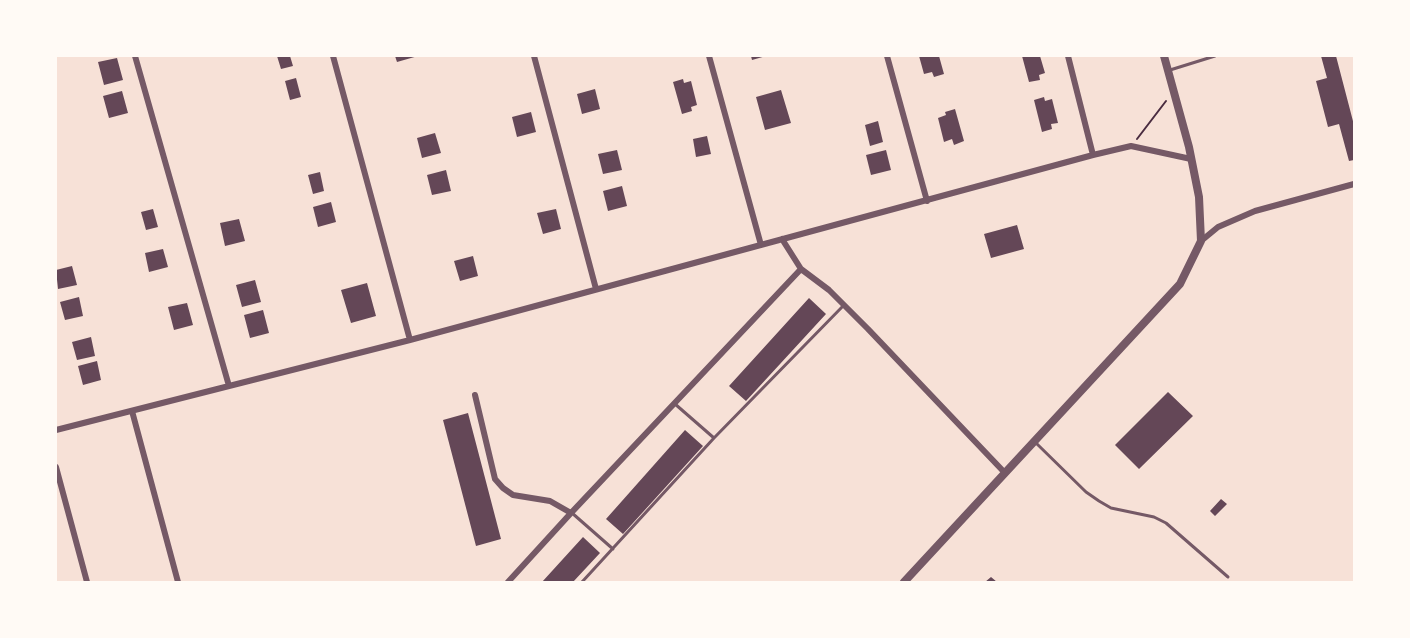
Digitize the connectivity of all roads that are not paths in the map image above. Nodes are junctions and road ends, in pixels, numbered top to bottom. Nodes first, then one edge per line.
1 (135, 56) edge
2 (333, 56) edge
3 (534, 56) edge
4 (709, 56) edge
5 (887, 56) edge
6 (1068, 56) edge
7 (1164, 56) edge
8 (1215, 56) edge
9 (1168, 71) junction
10 (1093, 155) junction
11 (1191, 159) junction
12 (1354, 184) edge
13 (927, 201) junction
14 (782, 239) junction
15 (1201, 241) junction
16 (761, 245) junction
17 (801, 269) junction
18 (596, 289) junction
19 (844, 305) junction
20 (410, 340) junction
21 (228, 386) junction
22 (475, 395) dead end
23 (674, 403) junction
24 (132, 411) junction
25 (56, 430) edge
26 (714, 438) junction
27 (1035, 441) junction
28 (56, 467) edge
29 (1005, 473) junction
30 (571, 513) junction
31 (613, 549) junction
32 (1228, 577) dead end
33 (87, 582) edge
34 (178, 582) edge
35 (508, 582) edge
36 (582, 582) edge
37 (904, 582) edge

1 - 21 street
2 - 20 street
3 - 18 street
4 - 16 street
5 - 13 street
6 - 10 street
7 - 9 street
8 - 9 lane
9 - 11 street
10 - 11 street
10 - 13 street
11 - 15 street
12 - 15 street
13 - 14 street
14 - 16 street
14 - 17 street
15 - 27 street
16 - 18 street
17 - 19 street
17 - 23 street
18 - 20 street
19 - 26 lane
19 - 29 street
20 - 21 street
21 - 24 street
22 - 30 street
23 - 26 lane
23 - 30 street
24 - 25 street
24 - 34 street
26 - 31 lane
27 - 29 street
27 - 32 lane
28 - 33 street
29 - 37 street
30 - 31 lane
30 - 35 street
31 - 36 lane

